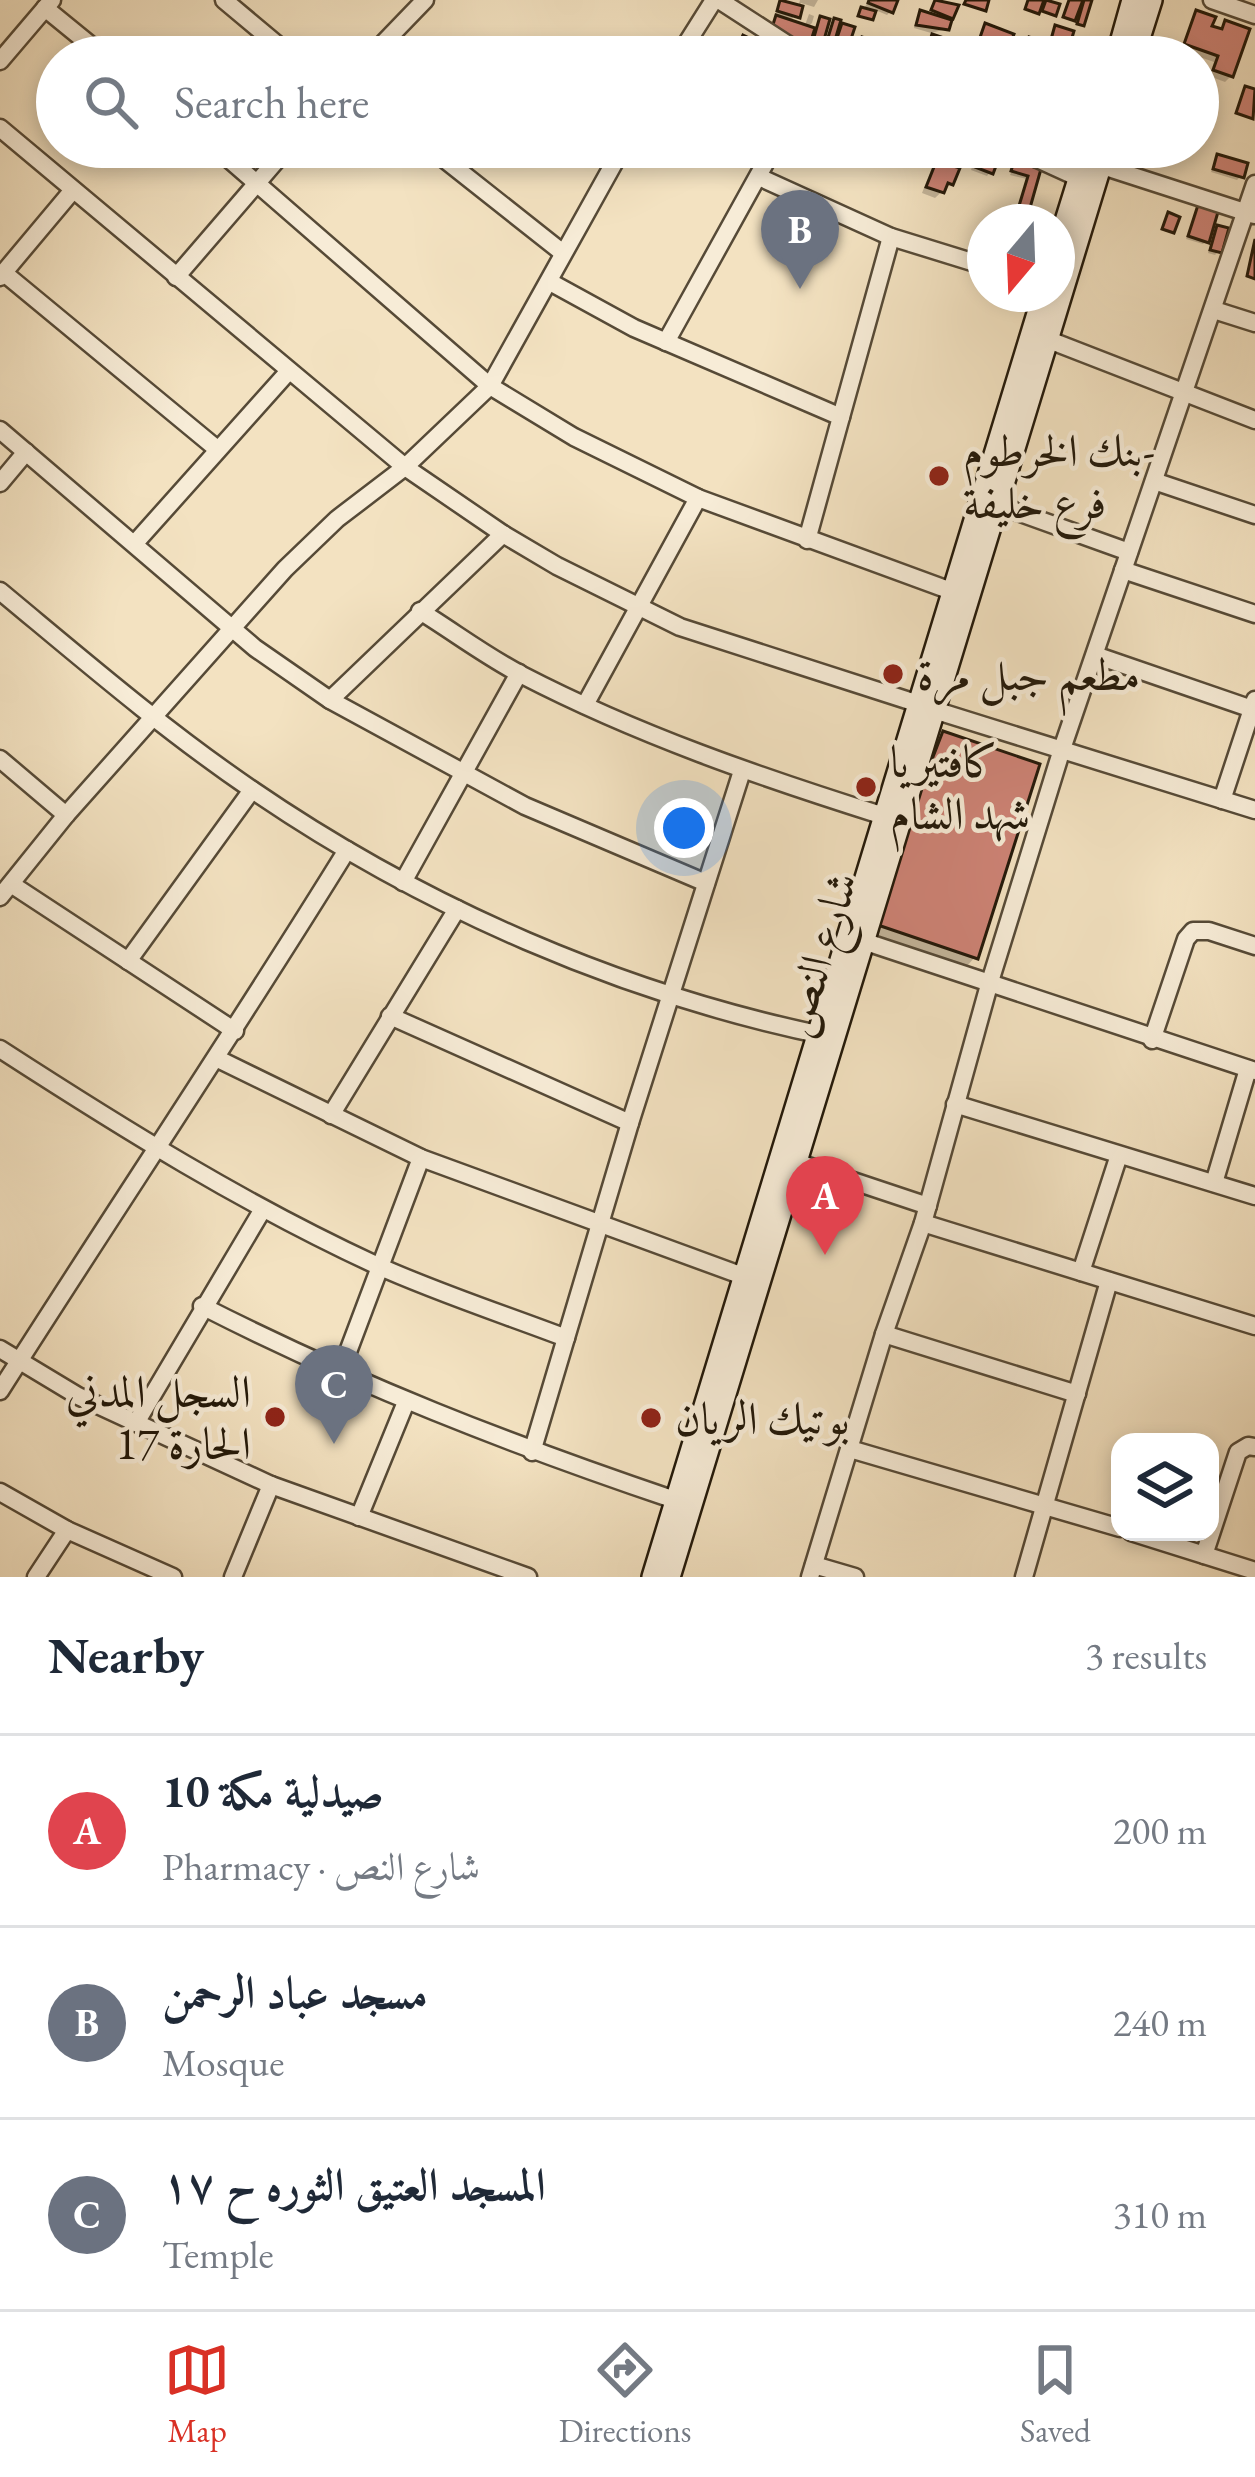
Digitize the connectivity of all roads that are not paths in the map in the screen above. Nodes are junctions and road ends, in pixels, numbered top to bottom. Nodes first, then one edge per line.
1 (224, 0) edge
2 (425, 0) edge
3 (716, 0) edge
4 (1133, 0) edge
5 (1151, 0) edge
6 (1212, 0) edge
7 (48, 4) edge
8 (1255, 15) edge
9 (82, 36) edge
10 (267, 36) edge
11 (390, 36) edge
12 (692, 36) edge
13 (773, 36) edge
14 (1123, 36) edge
15 (1140, 36) edge
16 (0, 61) edge
17 (0, 128) edge
18 (36, 159) edge
19 (47, 168) edge
20 (240, 168) edge
21 (269, 168) edge
22 (456, 168) edge
23 (610, 168) edge
24 (764, 168) edge
25 (1089, 168) edge
26 (1090, 168) edge
27 (1118, 168) edge
28 (759, 177) junction
29 (257, 182) junction
30 (1255, 184) edge
31 (73, 190) junction
32 (1075, 204) edge
33 (1250, 213) edge
34 (891, 237) junction
35 (563, 253) junction
36 (967, 260) edge
37 (2, 275) edge
38 (176, 277) junction
39 (550, 282) junction
40 (1214, 310) junction
41 (1041, 312) edge
42 (1255, 323) edge
43 (1049, 340) junction
44 (666, 342) junction
45 (287, 372) junction
46 (1029, 374) junction
47 (490, 386) junction
48 (1185, 394) junction
49 (841, 416) junction
50 (1255, 420) edge
51 (0, 430) edge
52 (217, 449) junction
53 (26, 452) junction
54 (405, 466) junction
55 (1154, 481) junction
56 (0, 483) edge
57 (698, 498) junction
58 (998, 506) junction
59 (1255, 514) edge
60 (503, 534) junction
61 (807, 540) junction
62 (136, 542) junction
63 (1126, 561) junction
64 (0, 591) edge
65 (953, 592) junction
66 (639, 608) junction
67 (420, 611) junction
68 (1255, 614) edge
69 (230, 627) junction
70 (1095, 655) junction
71 (519, 674) junction
72 (330, 700) junction
73 (585, 704) junction
74 (1254, 706) edge
75 (926, 707) junction
76 (152, 717) junction
77 (1061, 749) junction
78 (0, 759) edge
79 (742, 771) junction
80 (465, 774) junction
81 (252, 790) junction
82 (1222, 800) junction
83 (1255, 810) edge
84 (66, 815) junction
85 (884, 817) junction
86 (347, 850) junction
87 (403, 882) junction
88 (706, 884) junction
89 (6, 890) edge
90 (457, 909) junction
91 (862, 941) junction
92 (1255, 946) edge
93 (128, 961) junction
94 (989, 985) junction
95 (671, 996) junction
96 (390, 1016) junction
97 (235, 1031) junction
98 (825, 1036) junction
99 (1152, 1040) junction
100 (0, 1049) edge
101 (218, 1059) junction
102 (1251, 1070) edge
103 (955, 1104) junction
104 (331, 1115) junction
105 (630, 1123) junction
106 (156, 1150) junction
107 (1119, 1155) junction
108 (421, 1159) junction
109 (796, 1162) junction
110 (1214, 1183) junction
111 (1255, 1196) edge
112 (263, 1209) junction
113 (926, 1215) junction
114 (600, 1227) junction
115 (380, 1266) junction
116 (1081, 1272) junction
117 (743, 1276) junction
118 (1109, 1281) junction
119 (202, 1306) junction
120 (1255, 1326) edge
121 (884, 1334) junction
122 (566, 1338) junction
123 (0, 1349) edge
124 (18, 1363) junction
125 (340, 1373) junction
126 (0, 1391) edge
127 (1077, 1394) junction
128 (406, 1402) junction
129 (136, 1423) junction
130 (1255, 1448) edge
131 (850, 1449) junction
132 (532, 1452) junction
133 (271, 1485) junction
134 (0, 1492) edge
135 (675, 1500) junction
136 (1046, 1505) junction
137 (359, 1517) junction
138 (1111, 1525) edge
139 (67, 1529) junction
140 (1160, 1541) edge
141 (1204, 1555) junction
142 (812, 1571) edge
143 (1255, 1571) edge
144 (493, 1572) edge
145 (36, 1577) edge
146 (173, 1577) edge
147 (233, 1577) edge
148 (528, 1577) edge
149 (653, 1577) edge
150 (669, 1577) edge
151 (855, 1577) edge
152 (1024, 1577) edge

1 - 10 street
2 - 11 street
3 - 12 street
3 - 13 street
4 - 14 main road
5 - 15 main road
6 - 8 street
7 - 9 street
7 - 16 street
17 - 18 street
19 - 31 street
20 - 29 street
21 - 29 street
22 - 35 street
23 - 35 street
24 - 28 street
25 - 32 main road
26 - 43 main road, شارع النص
27 - 33 street
28 - 34 street
28 - 44 street
29 - 38 street
29 - 47 street
30 - 33 street
31 - 37 street
31 - 38 street
33 - 40 street
34 - 36 street
34 - 49 street
35 - 39 street
37 - 52 street
38 - 45 street
39 - 44 street
39 - 47 street
40 - 42 street
40 - 48 street
41 - 46 main road, شارع النص
43 - 46 main road, شارع النص
43 - 48 street
44 - 49 street
45 - 52 street
45 - 54 street
46 - 58 main road, شارع النص
46 - 65 main road, شارع النص
47 - 54 street
47 - 57 street
48 - 50 street
48 - 55 street
49 - 61 street
51 - 53 street
52 - 62 street
53 - 56 street
53 - 62 street
54 - 60 street
54 - 69 street
55 - 59 street
55 - 63 street
57 - 61 street
57 - 66 street
58 - 63 street
58 - 75 main road, شارع النص
60 - 66 street
60 - 67 street
61 - 65 street
62 - 69 street
63 - 68 street
63 - 70 street
64 - 76 street
65 - 75 main road, شارع النص
66 - 73 street
66 - 75 street
67 - 71 street
67 - 72 street
69 - 72 street
69 - 76 street
70 - 74 street
70 - 77 street
71 - 73 street
71 - 80 street
72 - 80 street
73 - 79 street
74 - 82 street
75 - 77 street
75 - 85 main road, شارع النص
75 - 91 main road, شارع النص
76 - 81 street
76 - 84 street
77 - 82 street
77 - 94 street
78 - 84 street
79 - 85 street
79 - 88 street
80 - 87 street
80 - 88 street
81 - 86 street
81 - 93 street
82 - 83 street
84 - 89 street
85 - 98 main road, شارع النص
86 - 87 street
86 - 97 street
87 - 90 street
88 - 95 street
89 - 93 street
90 - 95 street
90 - 96 street
91 - 94 street
91 - 98 main road, شارع النص
92 - 99 street
93 - 97 street
94 - 99 street
94 - 103 street
95 - 98 street
95 - 105 street
96 - 104 street
96 - 105 street
97 - 101 street
98 - 109 main road, شارع النص
98 - 117 main road, شارع النص
99 - 102 street
100 - 106 street
101 - 104 street
101 - 106 street
102 - 110 street
103 - 107 street
103 - 113 street
104 - 108 street
105 - 114 street
106 - 112 street
106 - 124 street
107 - 110 street
107 - 116 street
108 - 114 street
108 - 115 street
109 - 113 street
109 - 150 main road, شارع النص
110 - 111 street
112 - 115 street
112 - 119 street
113 - 116 street
113 - 121 street
114 - 117 street
114 - 122 street
115 - 122 street
115 - 125 street
116 - 118 street
117 - 135 main road, شارع النص
118 - 120 street
118 - 127 street
119 - 125 street
119 - 129 street
121 - 127 street
121 - 131 street
122 - 132 street
123 - 124 street
124 - 126 street
124 - 129 street
125 - 128 street
127 - 136 street
128 - 132 street
128 - 137 street
129 - 133 street
130 - 141 street
131 - 136 street
131 - 142 street
132 - 135 street
133 - 137 street
133 - 147 street
134 - 139 street
135 - 149 main road, شارع النص
136 - 138 street
136 - 152 street
137 - 144 street
139 - 145 street
139 - 146 street
140 - 141 street
141 - 143 street
142 - 151 street
144 - 148 street

